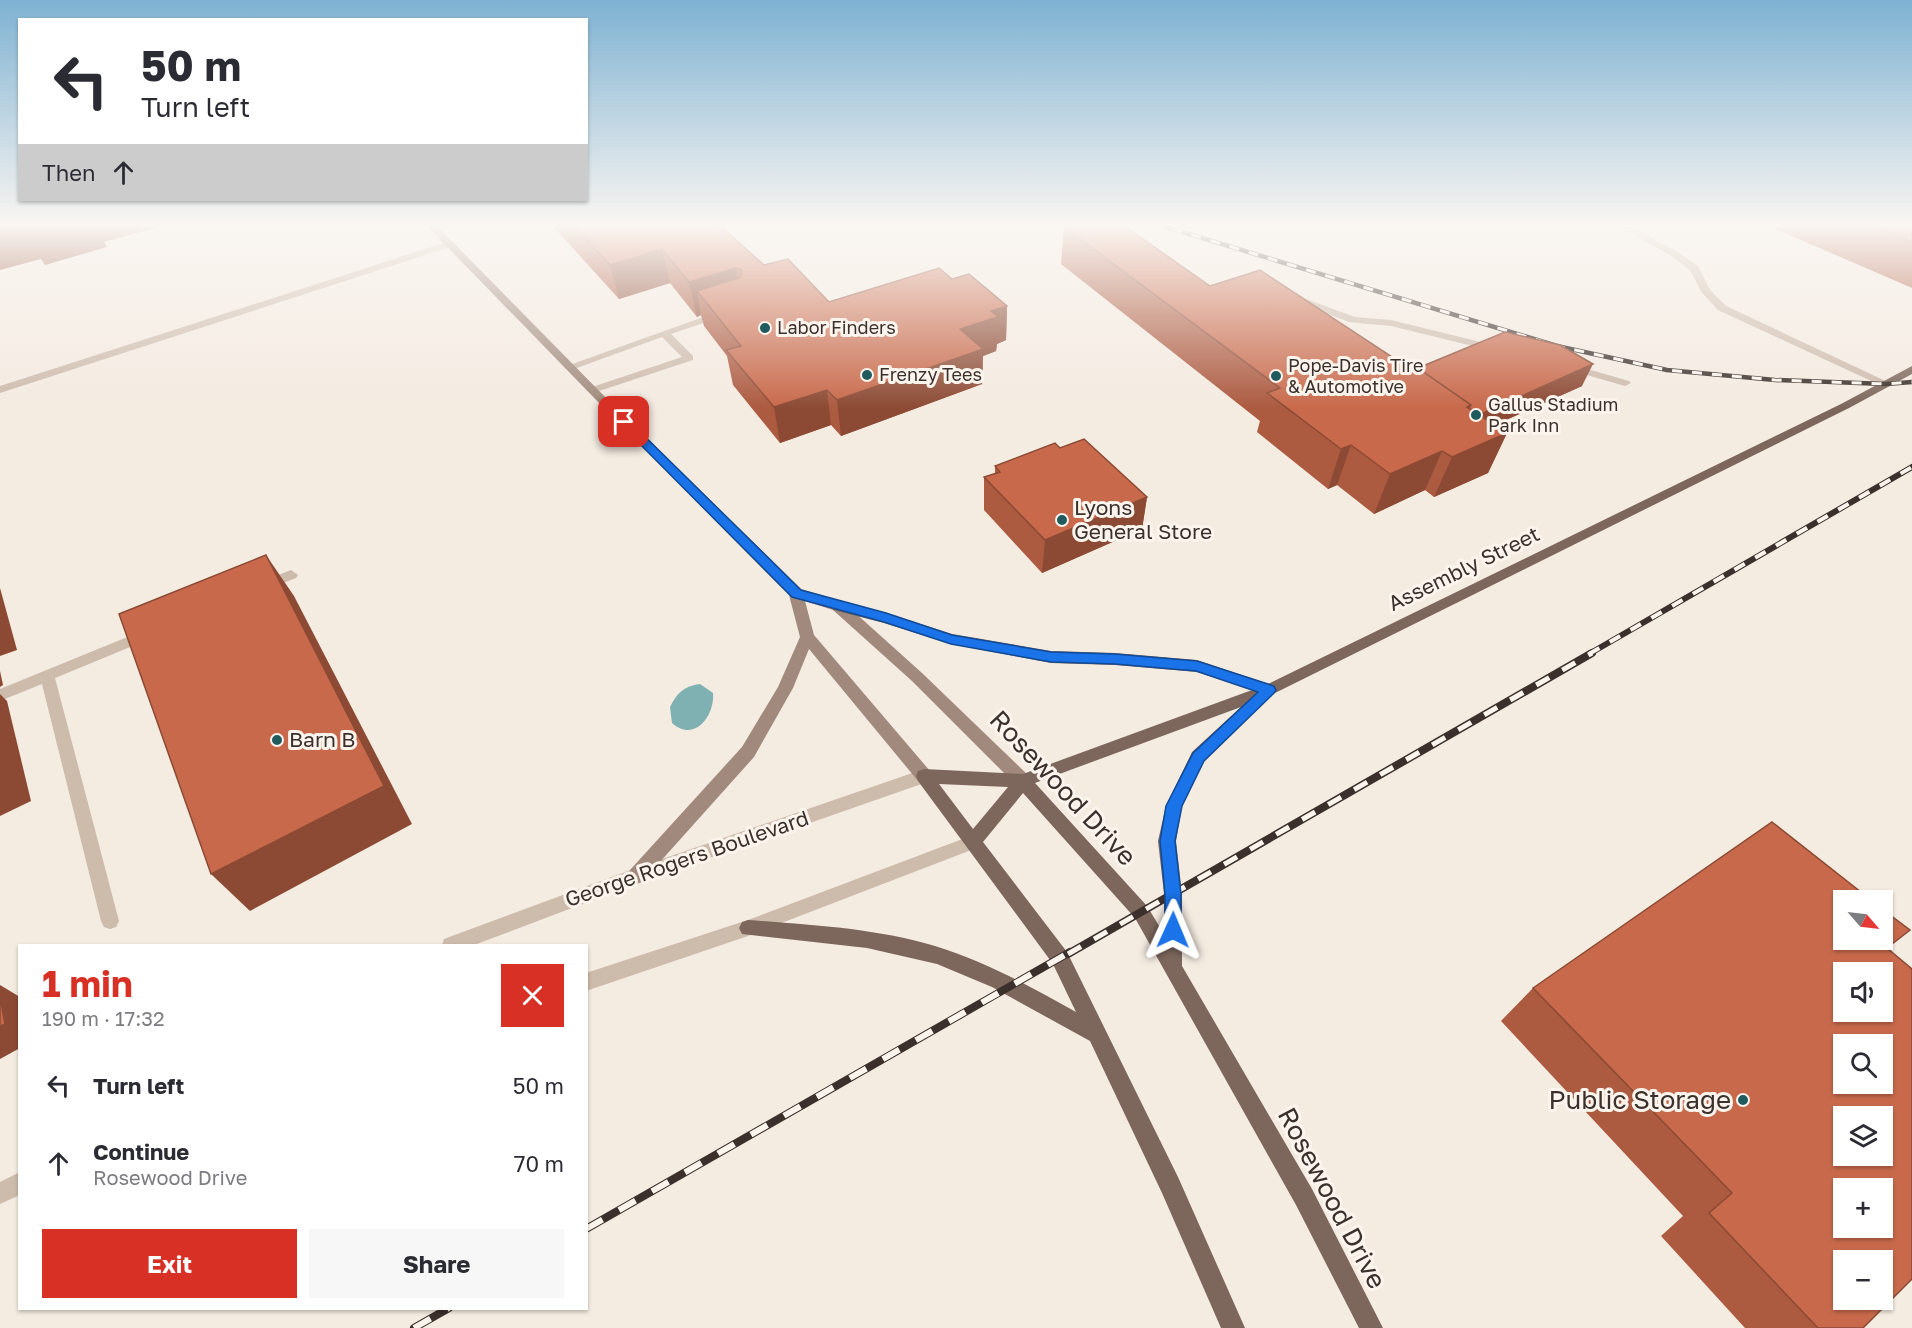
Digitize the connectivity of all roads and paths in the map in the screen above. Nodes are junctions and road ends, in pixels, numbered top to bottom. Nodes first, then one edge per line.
1 (324, 285) edge
2 (490, 285) edge
3 (1703, 285) edge
4 (1280, 292) edge
5 (731, 311) edge
6 (1353, 320) junction
7 (664, 333) junction
8 (1359, 337) edge
9 (1512, 352) edge
10 (1556, 363) edge
11 (570, 367) junction
12 (1912, 369) edge
13 (1625, 383) dead end
14 (1886, 384) junction
15 (0, 390) edge
16 (593, 390) junction
17 (291, 575) dead end
18 (247, 593) edge
19 (796, 593) junction
20 (838, 606) junction
21 (158, 629) edge
22 (807, 637) junction
23 (47, 675) junction
24 (1269, 690) junction
25 (0, 695) edge
26 (924, 776) junction
27 (1023, 781) junction
28 (973, 842) junction
29 (636, 876) junction
30 (110, 921) dead end
31 (748, 928) junction
32 (454, 944) edge
33 (1173, 966) junction
34 (588, 981) edge
35 (1097, 1034) junction
36 (18, 1184) edge
37 (0, 1193) edge
38 (1233, 1328) edge
39 (1371, 1328) edge

1 - 15 street
2 - 11 main road, Rosewood Drive
3 - 14 street
4 - 6 street
5 - 7 street
6 - 8 street
6 - 9 street
7 - 11 street
7 - 16 street
10 - 13 street
11 - 16 main road, Rosewood Drive
12 - 14 main road, Assembly Street
14 - 24 main road, Assembly Street
16 - 19 main road, Rosewood Drive
17 - 18 street
19 - 20 main road, Rosewood Drive
19 - 22 main road
20 - 24 main road
20 - 27 main road, Rosewood Drive
21 - 23 street
22 - 26 main road
22 - 29 main road
23 - 25 street
23 - 30 street
24 - 27 main road, Assembly Street
24 - 33 main road
26 - 27 main road, Assembly Street
26 - 28 main road
26 - 29 street, George Rogers Boulevard
27 - 28 main road
27 - 33 main road, Rosewood Drive
28 - 31 street
28 - 35 main road
29 - 32 street, George Rogers Boulevard
31 - 34 street
31 - 35 main road
33 - 39 main road, Rosewood Drive
35 - 38 main road
36 - 37 street

